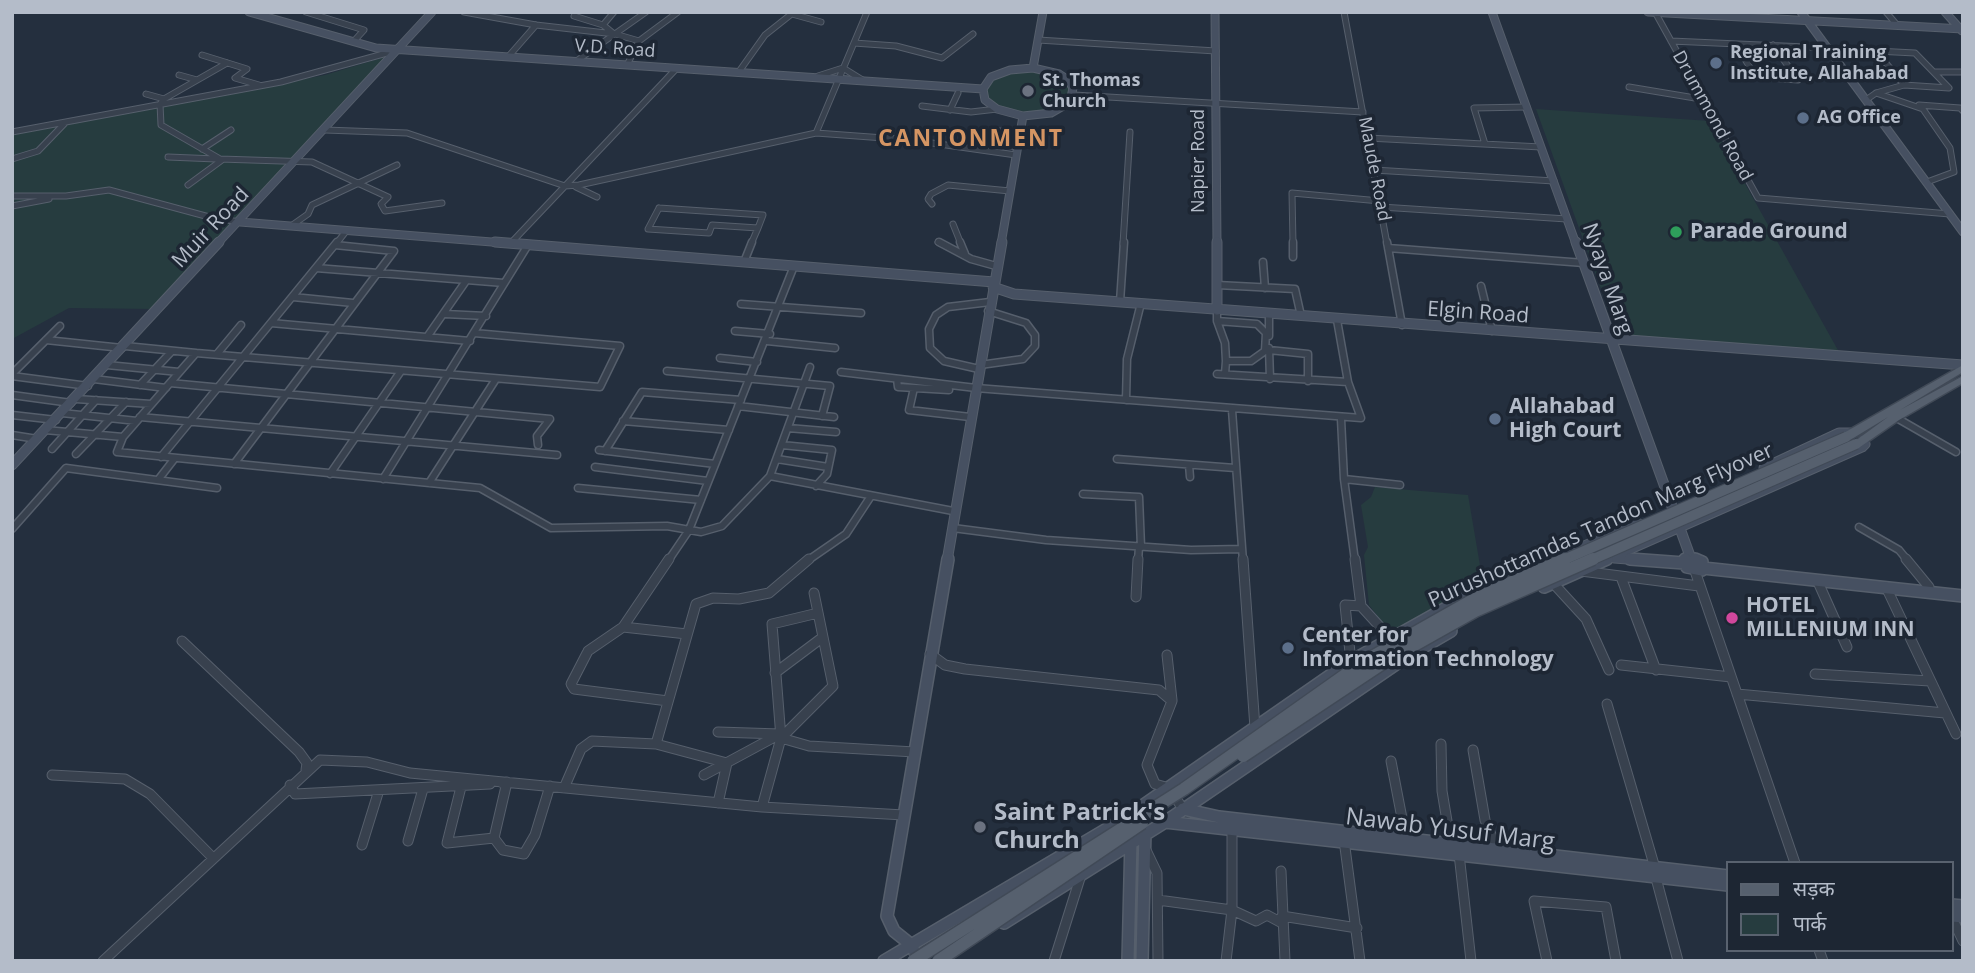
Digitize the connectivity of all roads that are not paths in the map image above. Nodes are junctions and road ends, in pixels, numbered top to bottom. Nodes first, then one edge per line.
1 (249, 12) edge
2 (306, 12) edge
3 (432, 12) edge
4 (464, 12) edge
5 (614, 12) edge
6 (646, 12) edge
7 (678, 12) edge
8 (867, 12) edge
9 (1043, 12) edge
10 (1215, 12) edge
11 (1344, 12) edge
12 (1492, 12) edge
13 (1648, 12) edge
14 (1801, 12) edge
15 (1886, 12) edge
16 (1945, 12) edge
17 (793, 13) edge
18 (1655, 13) edge
19 (574, 16) dead end
20 (1807, 21) junction
21 (821, 22) dead end
22 (536, 25) junction
23 (603, 25) junction
24 (1897, 25) junction
25 (1962, 30) edge
26 (615, 34) junction
27 (973, 34) dead end
28 (1038, 40) junction
29 (354, 41) junction
30 (639, 41) junction
31 (1671, 41) junction
32 (854, 43) junction
33 (1736, 45) junction
34 (1773, 45) junction
35 (1828, 48) junction
36 (398, 50) junction
37 (1216, 51) junction
38 (202, 55) dead end
39 (508, 57) junction
40 (575, 62) junction
41 (227, 63) junction
42 (627, 65) junction
43 (843, 68) junction
44 (1033, 68) junction
45 (676, 69) junction
46 (1934, 72) junction
47 (1963, 72) edge
48 (738, 73) junction
49 (179, 75) dead end
50 (813, 78) junction
51 (839, 79) junction
52 (197, 80) junction
53 (865, 81) junction
54 (261, 85) junction
55 (1904, 85) junction
56 (1629, 87) dead end
57 (983, 89) junction
58 (958, 93) dead end
59 (1876, 93) junction
60 (146, 94) dead end
61 (1074, 95) junction
62 (164, 99) junction
63 (1702, 99) junction
64 (1866, 100) junction
65 (1215, 103) junction
66 (160, 104) junction
67 (1912, 104) junction
68 (922, 106) dead end
69 (1527, 107) junction
70 (950, 110) junction
71 (997, 110) junction
72 (1963, 111) edge
73 (1363, 112) junction
74 (1023, 116) junction
75 (65, 122) junction
76 (325, 130) junction
77 (231, 131) dead end
78 (1021, 131) junction
79 (12, 132) edge
80 (1130, 132) dead end
81 (816, 133) junction
82 (1368, 138) junction
83 (1485, 144) junction
84 (1541, 146) junction
85 (202, 149) junction
86 (1017, 151) junction
87 (169, 157) dead end
88 (12, 159) edge
89 (221, 159) junction
90 (297, 160) junction
91 (397, 165) dead end
92 (1374, 170) junction
93 (1554, 181) junction
94 (1927, 182) junction
95 (357, 183) junction
96 (188, 185) dead end
97 (573, 185) junction
98 (565, 186) junction
99 (1010, 191) junction
100 (12, 195) edge
101 (66, 196) junction
102 (597, 197) dead end
103 (442, 203) dead end
104 (932, 204) dead end
105 (1380, 204) junction
106 (12, 206) edge
107 (717, 212) junction
108 (1950, 213) junction
109 (1963, 213) edge
110 (1567, 219) junction
111 (240, 222) junction
112 (953, 224) dead end
113 (712, 225) junction
114 (291, 226) junction
115 (758, 228) junction
116 (347, 230) junction
117 (1963, 232) edge
118 (938, 242) dead end
119 (510, 244) junction
120 (335, 245) junction
121 (528, 246) junction
122 (1388, 248) junction
123 (965, 255) junction
124 (1293, 257) dead end
125 (744, 262) junction
126 (1263, 262) dead end
127 (1584, 263) junction
128 (794, 266) junction
129 (996, 266) junction
130 (316, 268) junction
131 (375, 273) junction
132 (467, 281) junction
133 (505, 283) junction
134 (993, 284) junction
135 (1217, 285) junction
136 (1481, 286) dead end
137 (1265, 288) junction
138 (293, 297) junction
139 (1120, 302) junction
140 (353, 303) junction
141 (1141, 303) junction
142 (741, 304) dead end
143 (780, 306) junction
144 (989, 306) junction
145 (1217, 310) junction
146 (861, 313) dead end
147 (445, 314) junction
148 (1269, 314) junction
149 (486, 316) junction
150 (1301, 316) junction
151 (1337, 320) junction
152 (1217, 321) junction
153 (271, 323) junction
154 (241, 325) dead end
155 (1402, 325) junction
156 (61, 326) dead end
157 (334, 329) junction
158 (735, 331) dead end
159 (1492, 331) junction
160 (474, 333) junction
161 (427, 338) junction
162 (768, 338) junction
163 (46, 340) junction
164 (470, 341) junction
165 (1611, 341) junction
166 (124, 347) junction
167 (835, 348) dead end
168 (1269, 350) junction
169 (172, 351) junction
170 (196, 353) junction
171 (217, 354) junction
172 (244, 357) junction
173 (720, 358) dead end
174 (1226, 360) junction
175 (757, 362) junction
176 (310, 363) junction
177 (107, 365) junction
178 (1963, 366) edge
179 (810, 367) dead end
180 (979, 367) junction
181 (154, 370) junction
182 (401, 370) junction
183 (667, 371) dead end
184 (179, 372) junction
185 (841, 372) dead end
186 (449, 373) junction
187 (12, 375) edge
188 (750, 378) junction
189 (496, 379) junction
190 (897, 379) junction
191 (1270, 379) junction
192 (1308, 381) junction
193 (1348, 382) junction
194 (91, 383) junction
195 (804, 383) junction
196 (1961, 383) edge
197 (140, 385) junction
198 (168, 385) junction
199 (976, 387) junction
200 (218, 388) junction
201 (914, 388) junction
202 (949, 390) dead end
203 (287, 394) junction
204 (12, 395) edge
205 (96, 400) junction
206 (1126, 400) junction
207 (74, 401) junction
208 (126, 402) junction
209 (739, 403) junction
210 (151, 404) junction
211 (378, 404) junction
212 (426, 407) junction
213 (1232, 410) junction
214 (793, 412) junction
215 (473, 413) junction
216 (12, 415) edge
217 (83, 415) junction
218 (59, 416) junction
219 (822, 416) junction
220 (834, 417) dead end
221 (970, 417) junction
222 (1895, 417) junction
223 (111, 418) junction
224 (139, 419) junction
225 (1341, 419) junction
226 (623, 421) junction
227 (190, 422) junction
228 (262, 428) junction
229 (788, 428) junction
230 (45, 430) junction
231 (729, 430) junction
232 (68, 431) junction
233 (836, 432) dead end
234 (97, 434) junction
235 (12, 435) edge
236 (123, 437) junction
237 (356, 437) junction
238 (37, 439) junction
239 (1855, 439) junction
240 (407, 441) junction
241 (538, 445) dead end
242 (782, 445) junction
243 (452, 446) junction
244 (52, 449) dead end
245 (1956, 452) dead end
246 (76, 454) dead end
247 (557, 455) dead end
248 (161, 457) junction
249 (175, 458) junction
250 (776, 459) junction
251 (1117, 459) dead end
252 (13, 464) edge
253 (234, 464) junction
254 (715, 464) junction
255 (1189, 464) junction
256 (595, 467) dead end
257 (828, 467) junction
258 (1235, 468) junction
259 (330, 474) junction
260 (770, 476) junction
261 (1190, 477) dead end
262 (383, 479) junction
263 (1344, 479) junction
264 (158, 480) junction
265 (708, 481) junction
266 (429, 483) junction
267 (1400, 485) dead end
268 (816, 486) junction
269 (217, 488) dead end
270 (578, 488) dead end
271 (1083, 494) dead end
272 (871, 496) junction
273 (701, 500) junction
274 (1671, 509) junction
275 (953, 511) junction
276 (1682, 527) junction
277 (1859, 527) dead end
278 (953, 528) junction
279 (12, 529) edge
280 (689, 530) junction
281 (1140, 547) junction
282 (1241, 550) junction
283 (1613, 558) junction
284 (1687, 559) junction
285 (1700, 568) junction
286 (1581, 572) junction
287 (1621, 577) junction
288 (1818, 582) junction
289 (1553, 583) junction
290 (1885, 585) junction
291 (1699, 586) junction
292 (1929, 587) junction
293 (1963, 589) edge
294 (814, 593) dead end
295 (1963, 596) edge
296 (1136, 597) dead end
297 (1361, 606) junction
298 (818, 613) junction
299 (623, 627) junction
300 (687, 634) junction
301 (823, 637) junction
302 (1391, 639) junction
303 (182, 641) dead end
304 (1847, 646) dead end
305 (930, 654) junction
306 (1167, 655) dead end
307 (1408, 656) junction
308 (1351, 661) junction
309 (1621, 665) dead end
310 (1609, 670) dead end
311 (1656, 670) junction
312 (775, 673) junction
313 (1815, 674) dead end
314 (1731, 677) junction
315 (1930, 681) junction
316 (1364, 686) junction
317 (1737, 694) junction
318 (668, 701) junction
319 (1172, 701) junction
320 (1607, 704) dead end
321 (1945, 712) junction
322 (1255, 728) junction
323 (718, 732) dead end
324 (1956, 734) dead end
325 (780, 736) junction
326 (656, 744) junction
327 (1441, 744) dead end
328 (1473, 750) dead end
329 (915, 752) junction
330 (1263, 755) junction
331 (1391, 761) dead end
332 (727, 763) junction
333 (306, 770) junction
334 (52, 775) dead end
335 (705, 775) dead end
336 (507, 782) junction
337 (290, 785) junction
338 (550, 786) junction
339 (461, 787) junction
340 (564, 788) junction
341 (1169, 788) junction
342 (423, 789) junction
343 (379, 790) junction
344 (718, 803) junction
345 (1143, 806) junction
346 (762, 807) junction
347 (1183, 809) junction
348 (904, 814) junction
349 (1131, 814) junction
350 (1166, 822) junction
351 (1232, 827) junction
352 (1146, 834) junction
353 (494, 838) junction
354 (1406, 839) junction
355 (1344, 840) junction
356 (408, 841) dead end
357 (1130, 844) junction
358 (362, 845) dead end
359 (1458, 849) junction
360 (1497, 849) junction
361 (1146, 850) junction
362 (213, 858) junction
363 (1794, 861) edge
364 (1281, 871) dead end
365 (1656, 873) junction
366 (1081, 875) junction
367 (1727, 876) edge
368 (1727, 885) edge
369 (1158, 900) junction
370 (1233, 910) junction
371 (1282, 916) junction
372 (1954, 921) edge
373 (1357, 928) junction
374 (1963, 941) edge
375 (909, 943) junction
376 (103, 961) edge
377 (884, 961) edge
378 (913, 961) edge
379 (921, 961) edge
380 (938, 961) edge
381 (945, 961) edge
382 (1054, 961) edge
383 (1128, 961) edge
384 (1142, 961) edge
385 (1158, 961) edge
386 (1226, 961) edge
387 (1285, 961) edge
388 (1360, 961) edge
389 (1471, 961) edge
390 (1547, 961) edge
391 (1616, 961) edge
392 (1678, 961) edge

1 - 29 street, V.D. Road
2 - 29 street
3 - 36 street, Muir Road
4 - 22 street
5 - 23 street
6 - 26 street
7 - 30 street
8 - 32 street
9 - 28 street
10 - 37 street, Napier Road
11 - 73 street, Maude Road
12 - 69 street, Nyaya Marg
13 - 18 street
14 - 20 street
15 - 24 street
16 - 25 street
17 - 21 street
17 - 48 street
18 - 20 street
18 - 31 street, Drummond Road
19 - 23 street
20 - 24 street
20 - 35 street
22 - 26 street
22 - 39 street
23 - 26 street
24 - 25 street
26 - 30 street
26 - 40 street
27 - 32 street
28 - 37 street
28 - 44 street
29 - 36 street, V.D. Road
30 - 42 street
31 - 33 street
31 - 63 street, Drummond Road
32 - 43 street
33 - 34 street
33 - 34 street
34 - 35 street
35 - 64 street
36 - 39 street, V.D. Road
36 - 54 street
36 - 76 street, Muir Road
37 - 65 street, Napier Road
38 - 41 street
39 - 40 street, V.D. Road
40 - 42 street, V.D. Road
41 - 52 street
41 - 54 street
42 - 45 street, V.D. Road
43 - 50 street
43 - 51 street
43 - 53 street
44 - 57 street
44 - 61 street
45 - 48 street, V.D. Road
45 - 98 street
46 - 47 street
46 - 55 street
46 - 55 street
48 - 50 street, V.D. Road
49 - 52 street
50 - 51 street, V.D. Road
51 - 53 street, V.D. Road
51 - 81 street
52 - 62 street
53 - 57 street, V.D. Road
54 - 66 street
55 - 59 street
56 - 63 street
57 - 71 street
58 - 70 street
59 - 64 street
59 - 67 street
60 - 62 street
61 - 65 street
61 - 74 street
62 - 66 street
63 - 108 street, Drummond Road
64 - 94 street
65 - 73 street
65 - 135 street, Napier Road
66 - 75 street
66 - 85 street
67 - 72 street
67 - 94 street
68 - 70 street
69 - 83 street
69 - 84 street, Nyaya Marg
70 - 71 street
71 - 74 street
73 - 82 street, Maude Road
74 - 78 street
75 - 79 street
75 - 88 street
76 - 90 street, Muir Road
76 - 98 street
77 - 85 street
78 - 86 street
78 - 86 street
80 - 139 street
81 - 86 street
81 - 97 street
82 - 83 street
82 - 92 street, Maude Road
83 - 84 street
84 - 93 street, Nyaya Marg
85 - 89 street
86 - 99 street
87 - 89 street
89 - 90 street
89 - 96 street
90 - 95 street
90 - 111 street, Muir Road
91 - 95 street
92 - 93 street
92 - 105 street, Maude Road
93 - 110 street, Nyaya Marg
94 - 108 street
95 - 103 street
95 - 114 street
97 - 98 street
97 - 102 street
98 - 119 street
99 - 104 street
99 - 129 street
100 - 101 street
101 - 106 street
101 - 111 street
105 - 110 street
105 - 122 street, Maude Road
105 - 124 street
107 - 113 street
107 - 113 street
107 - 115 street
108 - 109 street
108 - 117 street
110 - 127 street, Nyaya Marg
111 - 114 street, Elgin Road
111 - 166 street, Muir Road
112 - 123 street
113 - 115 street
114 - 116 street, Elgin Road
115 - 125 street
116 - 119 street, Elgin Road
116 - 120 street
118 - 123 street
119 - 121 street, Elgin Road
120 - 130 street
120 - 131 street
121 - 125 street, Elgin Road
121 - 133 street
122 - 127 street
122 - 155 street, Maude Road
123 - 129 street
125 - 128 street, Elgin Road
126 - 137 street
127 - 165 street, Nyaya Marg
128 - 134 street, Elgin Road
128 - 143 street
129 - 134 street
130 - 131 street
130 - 138 street
131 - 132 street
131 - 140 street
132 - 133 street
132 - 147 street
133 - 149 street
134 - 139 street, Elgin Road
134 - 144 street
135 - 137 street
135 - 145 street, Napier Road
136 - 159 street
137 - 150 street
138 - 140 street
138 - 153 street
139 - 141 street, Elgin Road
140 - 157 street
141 - 145 street, Elgin Road
141 - 206 street
142 - 143 street
143 - 146 street
143 - 162 street
144 - 180 street
144 - 180 street
144 - 180 street
145 - 148 street, Elgin Road
145 - 152 street
147 - 149 street
147 - 161 street
148 - 150 street, Elgin Road
148 - 168 street
149 - 160 street
150 - 151 street, Elgin Road
151 - 155 street, Elgin Road
151 - 193 street
152 - 174 street
152 - 174 street
153 - 157 street
153 - 172 street
154 - 171 street
155 - 159 street, Elgin Road
156 - 163 street
157 - 161 street
157 - 176 street
158 - 162 street
159 - 165 street, Elgin Road
160 - 164 street
160 - 189 street
161 - 164 street
162 - 167 street
162 - 175 street
163 - 166 street
163 - 187 street
164 - 186 street
165 - 178 street, Elgin Road
165 - 274 street, Nyaya Marg
166 - 169 street
166 - 177 street, Muir Road
168 - 191 street
168 - 192 street
169 - 170 street
169 - 181 street
170 - 171 street
170 - 184 street
171 - 172 street
172 - 176 street
172 - 200 street
173 - 175 street
174 - 191 street
175 - 188 street
176 - 182 street
176 - 203 street
177 - 181 street
177 - 194 street, Muir Road
178 - 239 main road
179 - 195 street
180 - 199 street
181 - 184 street
181 - 197 street
182 - 186 street
182 - 211 street
183 - 188 street
184 - 198 street
185 - 190 street
186 - 189 street
186 - 212 street
187 - 194 street
188 - 195 street
188 - 209 street
189 - 215 street
190 - 199 street
190 - 201 street
191 - 192 street
192 - 193 street
193 - 225 street
194 - 197 street
194 - 207 street, Muir Road
195 - 214 street
195 - 219 street
196 - 222 main road
197 - 198 street
198 - 200 street
198 - 210 street
199 - 206 street
199 - 221 street
200 - 203 street
200 - 227 street
201 - 202 street
201 - 221 street
203 - 211 street
203 - 228 street
204 - 207 street
205 - 207 street
205 - 208 street
205 - 217 street
206 - 213 street
207 - 218 street, Muir Road
208 - 210 street
208 - 223 street
209 - 214 street
209 - 226 street
209 - 231 street
210 - 224 street
211 - 212 street
211 - 237 street
212 - 215 street
212 - 240 street
213 - 225 street
213 - 258 street
214 - 219 street
214 - 229 street
215 - 241 street
215 - 243 street
216 - 218 street
217 - 218 street
217 - 223 street
217 - 232 street
218 - 230 street, Muir Road
219 - 220 street
221 - 275 street
222 - 239 main road
222 - 245 street
223 - 224 street
223 - 234 street
224 - 227 street
224 - 236 street
225 - 263 street
226 - 231 street
226 - 254 street
227 - 228 street
227 - 248 street
228 - 237 street
228 - 253 street
229 - 233 street
229 - 242 street
230 - 232 street
230 - 238 street, Muir Road
231 - 254 street
232 - 234 street
232 - 244 street
234 - 236 street
234 - 246 street
235 - 238 street
236 - 248 street
237 - 240 street
237 - 259 street
238 - 252 street, Muir Road
239 - 274 street
239 - 276 street
239 - 378 main road, Purushottamdas Tandon Marg Flyover, bridge
239 - 380 main road, Purushottamdas Tandon Marg Flyover, bridge
240 - 243 street
240 - 262 street
242 - 250 street
242 - 257 street
243 - 247 street
243 - 266 street
248 - 249 street
249 - 253 street
249 - 264 street
250 - 257 street
250 - 260 street
251 - 255 street
253 - 259 street
254 - 265 street
255 - 258 street
255 - 261 street
256 - 265 street
257 - 268 street
258 - 282 street
259 - 262 street
260 - 268 street
260 - 280 street
262 - 266 street
263 - 267 street
263 - 297 street
264 - 269 street
264 - 279 street
265 - 273 street
266 - 280 street
268 - 272 street
270 - 273 street
271 - 281 street
272 - 275 street
272 - 300 street
273 - 280 street
274 - 276 street, Nyaya Marg
274 - 302 street
275 - 278 street
276 - 283 street
276 - 284 street, Nyaya Marg
277 - 292 street
278 - 281 street
278 - 305 street
280 - 299 street
281 - 282 street
281 - 296 street
282 - 322 street
283 - 284 street
283 - 286 street
284 - 285 street
285 - 288 street
285 - 290 street
285 - 291 street
286 - 287 street
286 - 289 street
287 - 291 street
287 - 311 street
288 - 290 street
288 - 304 street
289 - 307 street
289 - 310 street
290 - 292 street
290 - 295 street
290 - 315 street
291 - 314 street
292 - 293 street
294 - 298 street
297 - 302 street
297 - 308 street
298 - 301 street
298 - 312 street
299 - 300 street
299 - 318 street
300 - 318 street
301 - 312 street
301 - 325 street
302 - 307 street
302 - 308 street
303 - 333 street
305 - 319 street
305 - 329 street
306 - 319 street
307 - 316 street
308 - 316 street
308 - 322 street
309 - 311 street
311 - 314 street
312 - 325 street
313 - 315 street
314 - 317 street
315 - 321 street
316 - 330 street
317 - 321 street
317 - 363 street
318 - 326 street
319 - 341 street
320 - 365 street
321 - 324 street
322 - 330 street
322 - 341 street
323 - 325 street
325 - 329 street
325 - 332 street
325 - 346 street
326 - 332 street
326 - 340 street
327 - 359 street
328 - 360 street
329 - 348 street
330 - 347 street
331 - 354 street
332 - 335 street
332 - 344 street
333 - 336 street
333 - 337 street
334 - 362 street
336 - 338 street
336 - 339 street
336 - 353 street
337 - 343 street
337 - 362 street
338 - 340 street
338 - 353 street
339 - 342 street
339 - 353 street
340 - 344 street
341 - 345 street
341 - 347 street
342 - 343 street
342 - 356 street
343 - 358 street
344 - 346 street
345 - 349 street
345 - 352 street
346 - 348 street
347 - 350 street
347 - 354 street, Nawab Yusuf Marg
348 - 375 street
349 - 357 street
349 - 375 street
350 - 351 street, Nawab Yusuf Marg
350 - 352 street
351 - 355 street, Nawab Yusuf Marg
351 - 370 street
352 - 357 street
352 - 361 street
354 - 359 street, Nawab Yusuf Marg
355 - 359 street, Nawab Yusuf Marg
355 - 373 street
357 - 366 street
357 - 383 street
359 - 360 street, Nawab Yusuf Marg
359 - 365 street, Nawab Yusuf Marg
359 - 389 street
360 - 365 street, Nawab Yusuf Marg
361 - 369 street
361 - 384 street
362 - 376 street
364 - 371 street
365 - 367 street, Nawab Yusuf Marg
365 - 368 street, Nawab Yusuf Marg
365 - 392 street
366 - 381 street
366 - 382 street
369 - 370 street
369 - 385 street
370 - 371 street
370 - 386 street
371 - 373 street
371 - 387 street
372 - 374 street
373 - 388 street
375 - 377 street
375 - 379 street
390 - 391 street

